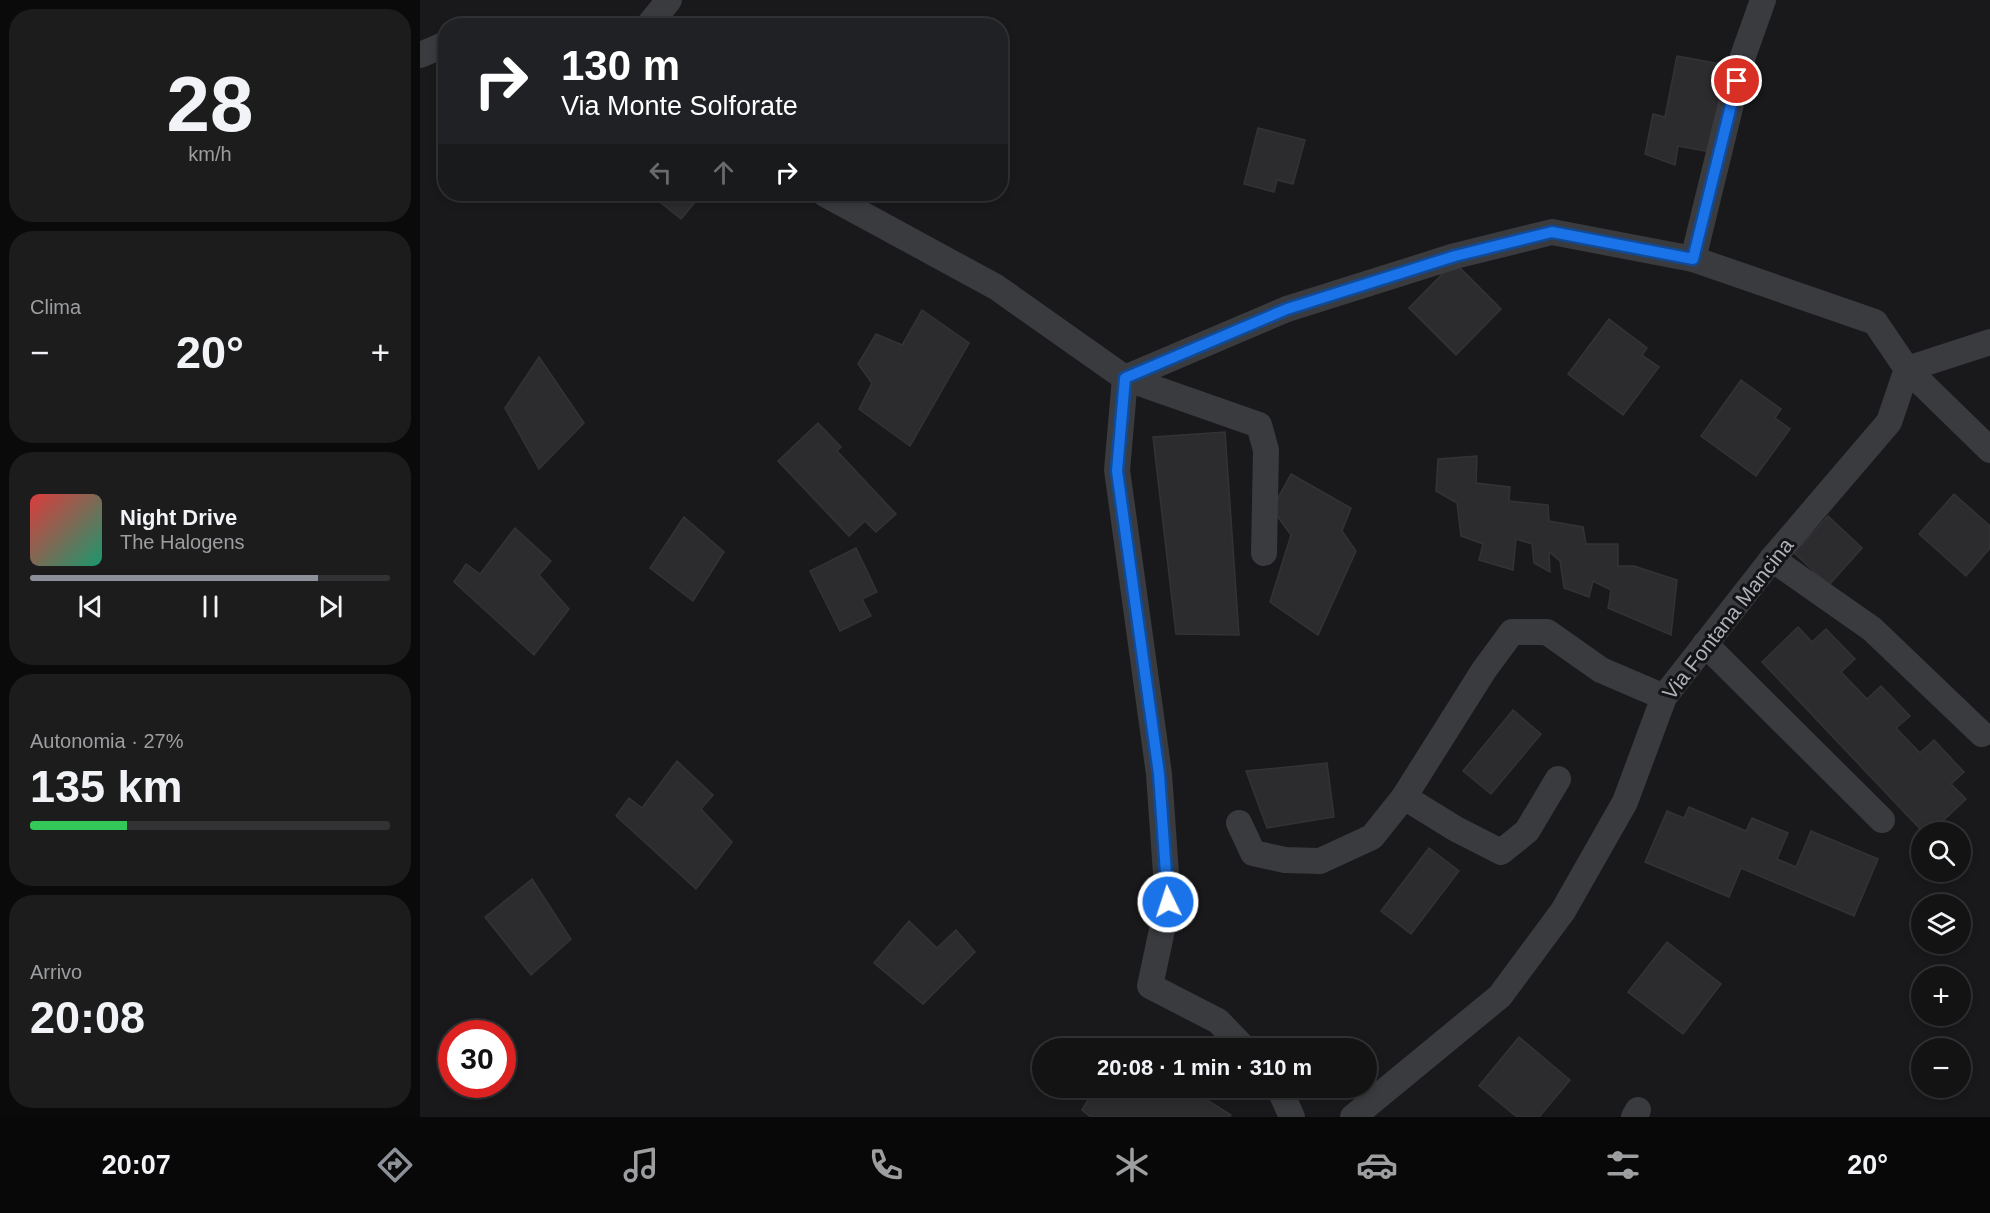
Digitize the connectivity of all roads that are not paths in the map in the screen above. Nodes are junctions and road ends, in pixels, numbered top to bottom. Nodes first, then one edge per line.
1 (669, 0) edge
2 (1762, 0) edge
3 (654, 18) edge
4 (438, 47) edge
5 (420, 55) edge
6 (838, 201) edge
7 (1693, 259) junction
8 (1990, 342) edge
9 (1908, 369) junction
10 (1125, 378) junction
11 (1990, 450) edge
12 (1264, 553) dead end
13 (1772, 558) junction
14 (1705, 644) junction
15 (1664, 697) junction
16 (1982, 734) dead end
17 (1558, 779) dead end
18 (1404, 797) junction
19 (1882, 820) dead end
20 (1239, 823) dead end
21 (1234, 1038) edge
22 (1283, 1098) edge
23 (1292, 1117) edge
24 (1353, 1117) edge

1 - 3 street
2 - 7 street
4 - 5 street
6 - 10 street
7 - 9 street
7 - 10 street
8 - 9 street
9 - 11 street
9 - 13 street, Via Fontana Mancina
10 - 12 street
10 - 21 street
13 - 14 street, Via Fontana Mancina
13 - 16 street
14 - 15 street, Via Fontana Mancina
14 - 19 street
15 - 18 street
15 - 24 street, Via Fontana Mancina
17 - 18 street
18 - 20 street
22 - 23 street

